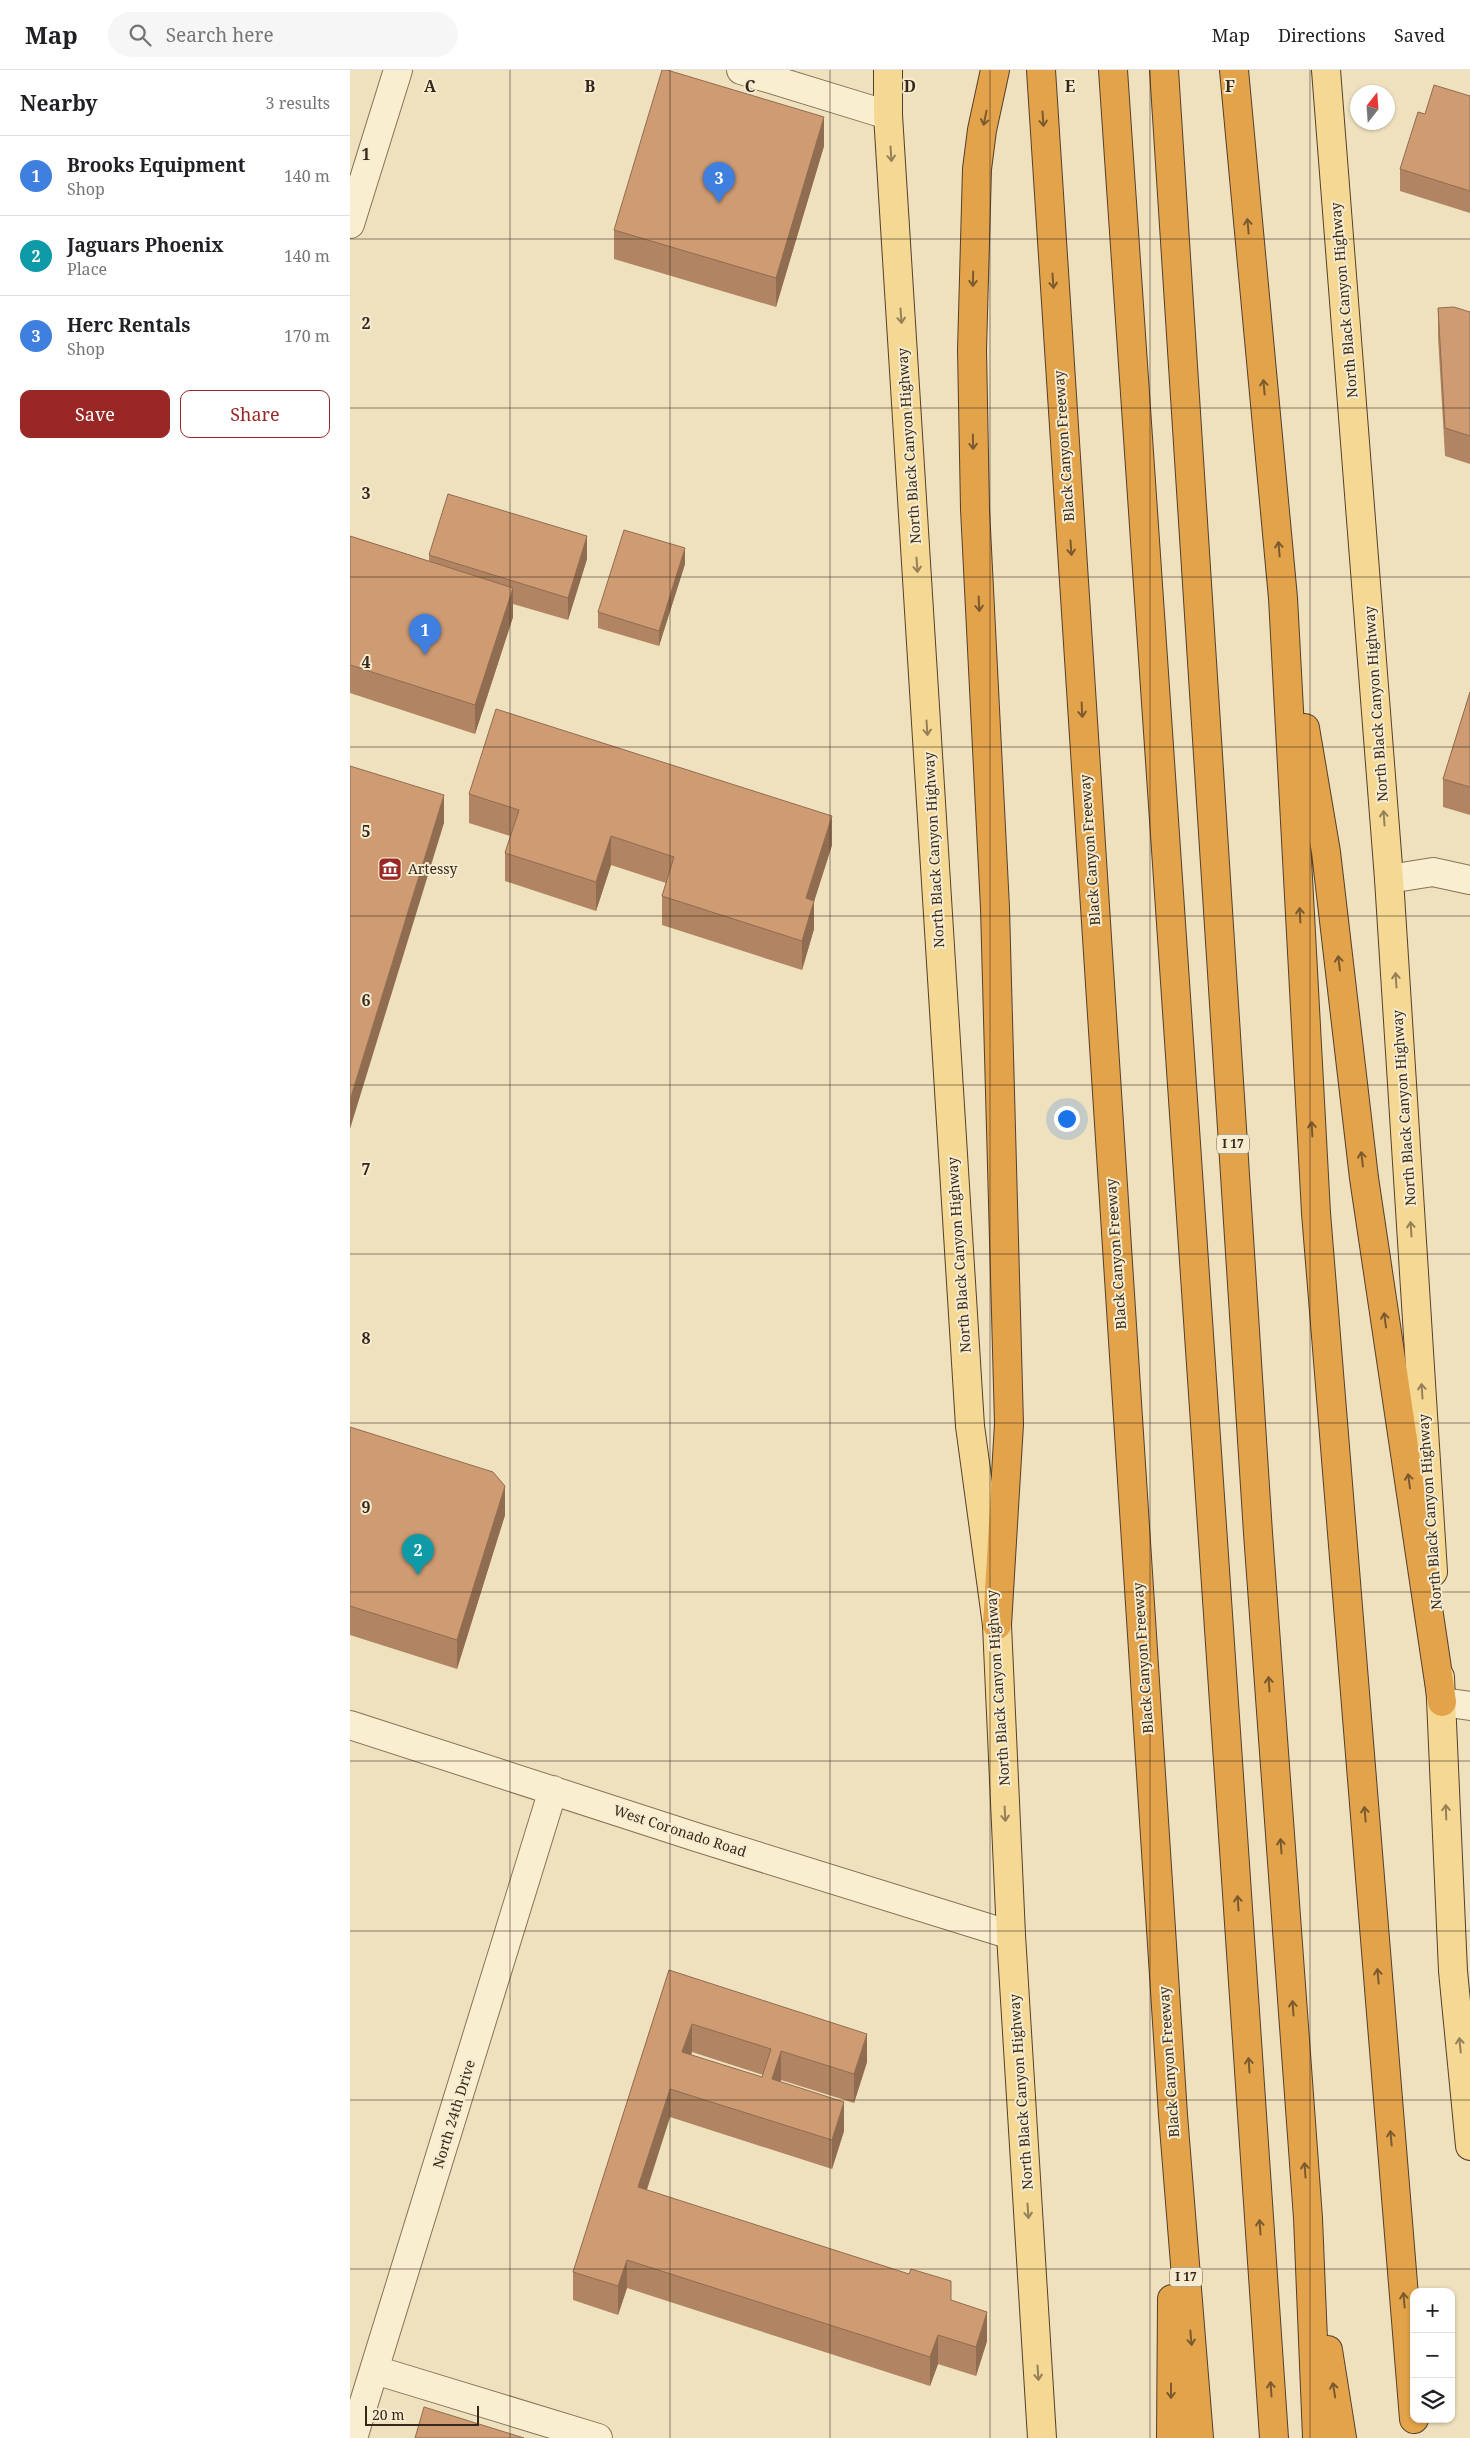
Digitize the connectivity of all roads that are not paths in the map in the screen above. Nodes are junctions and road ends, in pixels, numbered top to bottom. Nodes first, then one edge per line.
1 (398, 70) edge
2 (741, 70) edge
3 (888, 70) edge
4 (995, 70) edge
5 (1041, 70) edge
6 (1112, 70) edge
7 (1164, 70) edge
8 (1234, 70) edge
9 (1326, 70) edge
10 (888, 115) junction
11 (350, 224) edge
12 (1283, 598) junction
13 (1389, 879) junction
14 (1470, 880) edge
15 (997, 1625) junction
16 (1442, 1702) junction
17 (1470, 1706) edge
18 (350, 1725) edge
19 (554, 1790) junction
20 (1011, 1935) junction
21 (1173, 2115) junction
22 (1470, 2146) edge
23 (1308, 2218) junction
24 (375, 2370) junction
25 (1411, 2378) edge
26 (1414, 2423) edge
27 (354, 2438) edge
28 (598, 2438) edge
29 (1042, 2438) edge
30 (1171, 2438) edge
31 (1199, 2438) edge
32 (1274, 2438) edge
33 (1317, 2438) edge
34 (1342, 2438) edge
35 (1415, 2438) edge

1 - 11 street
2 - 10 street
3 - 10 main road, North Black Canyon Highway
4 -> 15 highway
5 -> 21 highway, Black Canyon Freeway / I 17
32 -> 6 highway
23 -> 7 highway, I 17
12 -> 8 highway
13 -> 9 main road, North Black Canyon Highway
10 -> 15 main road, North Black Canyon Highway
16 -> 12 highway
25 -> 12 highway
13 - 14 street
16 -> 13 main road, North Black Canyon Highway
15 -> 20 main road, North Black Canyon Highway
16 - 17 street
22 -> 16 main road, North Black Canyon Highway
18 - 19 street, West Coronado Road
19 - 20 street, West Coronado Road
19 - 24 street, North 24th Drive
20 -> 29 main road, North Black Canyon Highway
21 -> 30 highway
21 -> 31 highway, Black Canyon Freeway / I 17
23 - 33 highway, I 17
34 -> 23 highway
24 - 27 street, North 24th Drive
24 - 28 street
26 - 35 highway

